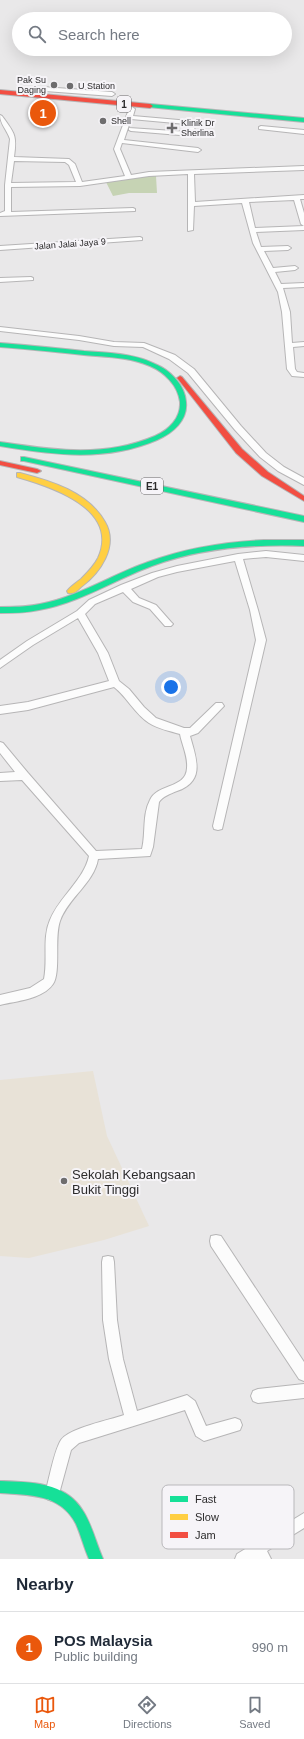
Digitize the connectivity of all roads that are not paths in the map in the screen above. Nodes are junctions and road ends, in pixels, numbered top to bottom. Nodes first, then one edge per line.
1 (0, 92) edge
2 (112, 94) dead end
3 (41, 96) junction
4 (0, 98) edge
5 (132, 114) junction
6 (0, 117) edge
7 (251, 119) junction
8 (304, 120) edge
9 (304, 125) edge
10 (261, 128) dead end
11 (128, 129) junction
12 (304, 132) edge
13 (119, 141) junction
14 (198, 150) dead end
15 (11, 159) junction
16 (304, 168) edge
17 (190, 172) junction
18 (129, 177) junction
19 (80, 184) junction
20 (8, 185) junction
21 (296, 197) junction
22 (304, 197) edge
23 (245, 201) junction
24 (192, 204) junction
25 (133, 210) dead end
26 (3, 214) edge
27 (304, 224) edge
28 (304, 228) edge
29 (190, 230) dead end
30 (253, 230) junction
31 (140, 240) dead end
32 (0, 248) edge
33 (288, 248) dead end
34 (259, 249) junction
35 (296, 268) dead end
36 (271, 270) junction
37 (31, 279) dead end
38 (0, 280) edge
39 (304, 285) edge
40 (280, 286) junction
41 (0, 329) edge
42 (0, 340) edge
43 (0, 344) edge
44 (304, 344) edge
45 (289, 345) junction
46 (304, 375) edge
47 (0, 444) edge
48 (7, 455) edge
49 (0, 463) edge
50 (0, 470) edge
51 (304, 482) edge
52 (304, 498) edge
53 (304, 518) edge
54 (304, 528) edge
55 (304, 543) edge
56 (238, 557) junction
57 (302, 557) edge
58 (124, 587) junction
59 (0, 604) edge
60 (0, 610) edge
61 (80, 613) junction
62 (168, 624) dead end
63 (0, 665) edge
64 (115, 683) junction
65 (219, 706) dead end
66 (0, 710) edge
67 (184, 732) junction
68 (0, 746) edge
69 (24, 776) junction
70 (0, 777) edge
71 (218, 826) dead end
72 (94, 855) junction
73 (0, 1000) edge
74 (216, 1241) dead end
75 (108, 1262) dead end
76 (304, 1374) edge
77 (304, 1390) edge
78 (258, 1396) dead end
79 (132, 1418) junction
80 (235, 1425) dead end
81 (0, 1488) edge
82 (52, 1494) junction
83 (304, 1520) edge
84 (294, 1528) edge
85 (261, 1555) edge
86 (96, 1559) edge
87 (242, 1559) edge

1 - 3 main road, 1
2 - 3 street
3 - 7 main road, 1
4 - 5 main road, 1
5 - 7 main road, 1
5 - 11 street
5 - 11 street
6 - 15 street
7 - 8 main road
7 - 9 main road, 1
10 - 12 street
11 - 13 street
13 - 14 street
13 - 18 street
15 - 19 street
15 - 20 street
16 - 17 street
17 - 18 street
17 - 24 street
18 - 19 street
19 - 20 street
20 - 26 street
21 - 22 street
21 - 23 street
21 - 27 street
23 - 24 street
23 - 30 street
24 - 29 street
25 - 26 street
28 - 30 street
30 - 34 street
31 - 32 street, Jalan Jalai Jaya 9
33 - 34 street
34 - 36 street
35 - 36 street
36 - 40 street
37 - 38 street
39 - 40 street
40 - 45 street
41 - 51 street
42 - 52 main road
43 - 47 main road
44 - 45 street
45 - 46 street
48 - 53 main road, E1
49 - 54 main road, E1
50 - 59 main road
55 - 60 main road
56 - 57 street
56 - 58 street
56 - 71 street
58 - 61 street
58 - 62 street
61 - 63 street
61 - 64 street
64 - 66 street
64 - 67 street
65 - 67 street
67 - 72 street
68 - 69 street
69 - 70 street
69 - 72 street
72 - 73 street
74 - 76 street
75 - 79 street
77 - 78 street
79 - 80 street
79 - 82 street
81 - 82 main road
82 - 86 main road
83 - 84 street
85 - 87 street

